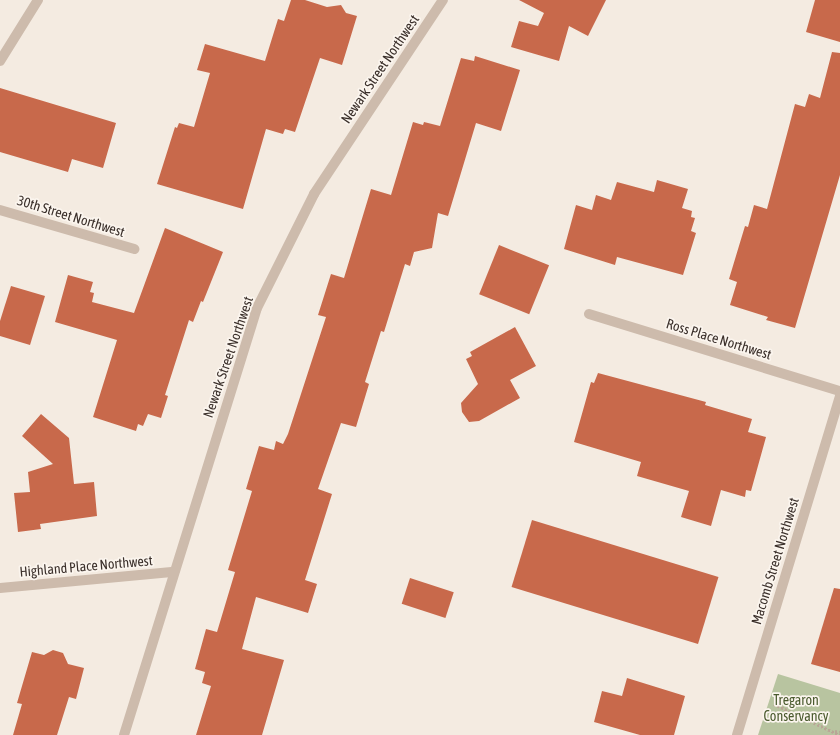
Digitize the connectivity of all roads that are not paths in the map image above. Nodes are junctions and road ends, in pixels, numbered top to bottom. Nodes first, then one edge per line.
1 (38, 0) edge
2 (443, 0) edge
3 (0, 61) edge
4 (0, 210) edge
5 (134, 249) dead end
6 (589, 314) dead end
7 (840, 391) edge
8 (840, 395) edge
9 (174, 572) junction
10 (0, 588) edge
11 (124, 735) edge
12 (737, 735) edge

1 - 3 street
2 - 9 street, Newark Street Northwest
4 - 5 street, 30th Street Northwest
6 - 7 street, Ross Place Northwest
8 - 12 street, Macomb Street Northwest
9 - 10 street, Highland Place Northwest
9 - 11 street, Newark Street Northwest

